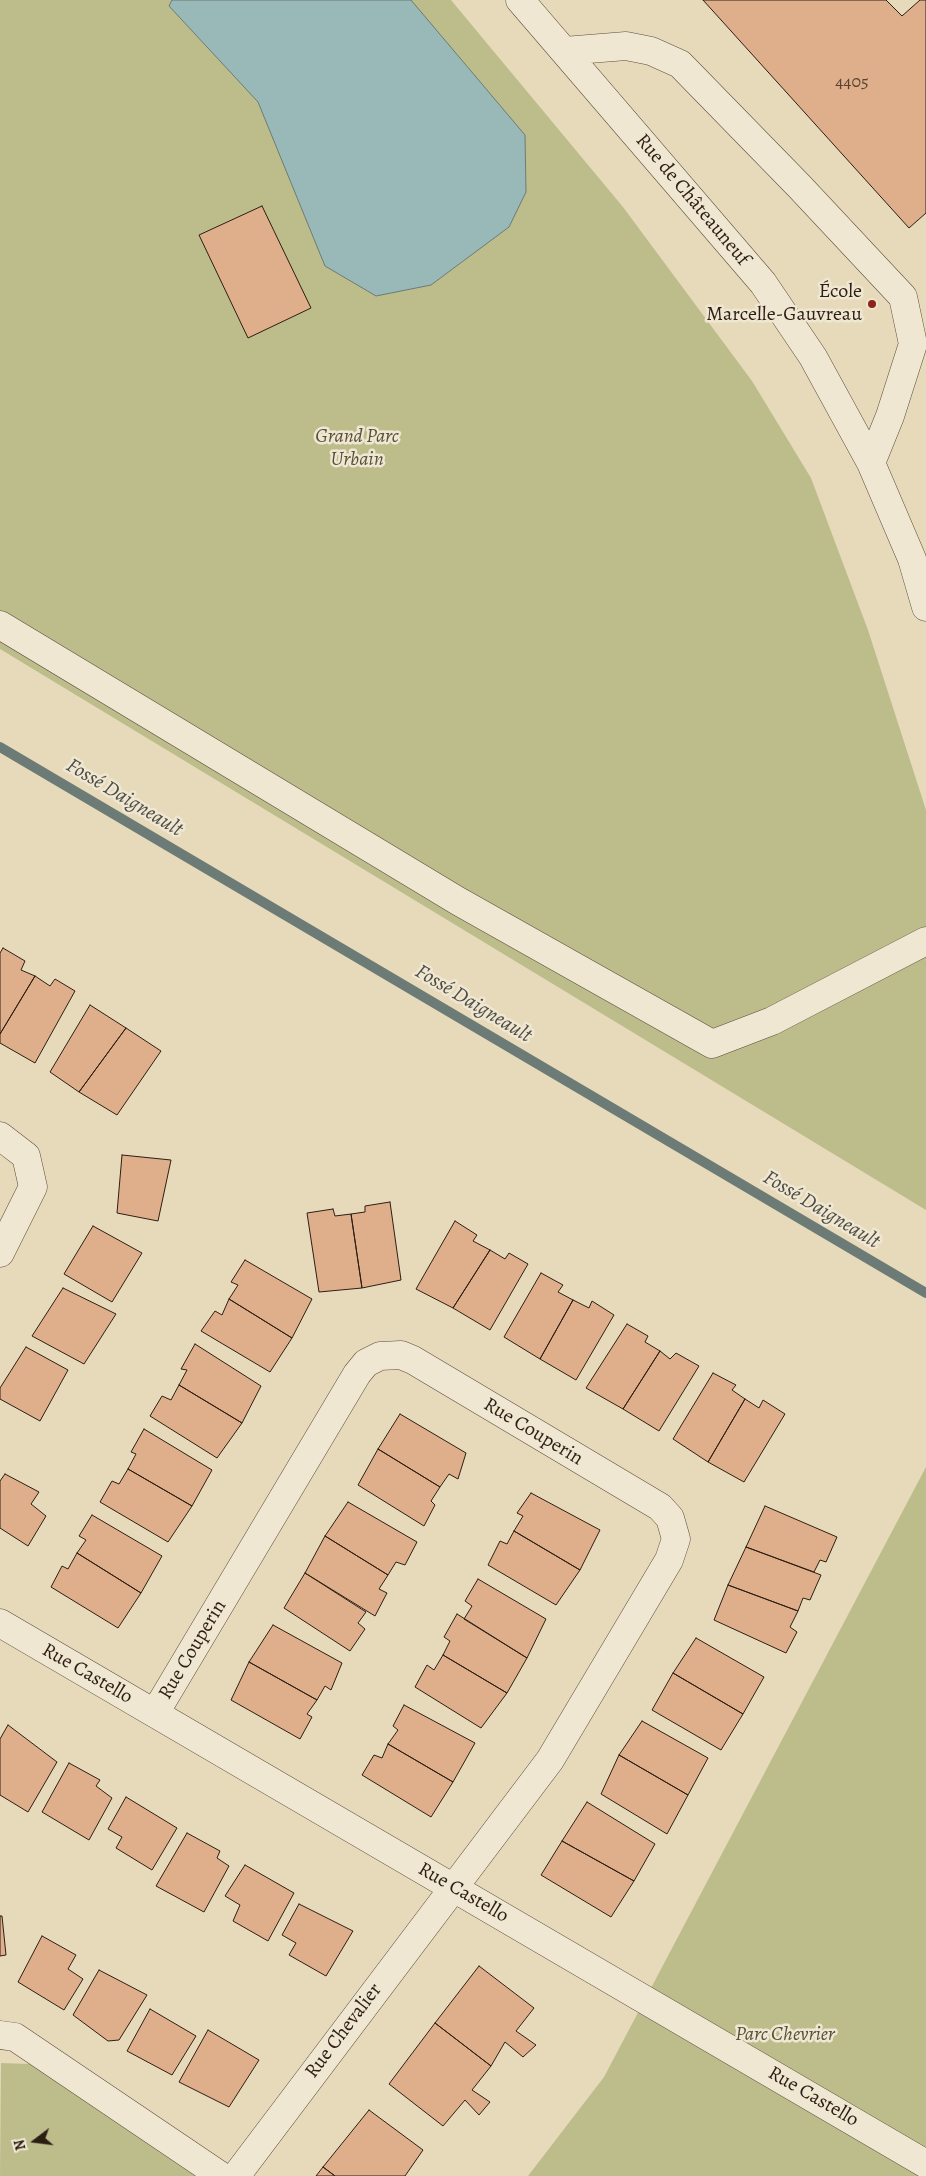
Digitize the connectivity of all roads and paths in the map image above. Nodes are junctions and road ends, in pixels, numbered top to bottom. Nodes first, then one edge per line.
1 (520, 0) edge
2 (564, 51) junction
3 (871, 463) junction
4 (926, 607) edge
5 (0, 625) edge
6 (926, 941) edge
7 (0, 1136) edge
8 (0, 1253) edge
9 (0, 1623) edge
10 (155, 1713) junction
11 (453, 1887) junction
12 (0, 2035) edge
13 (926, 2164) edge
14 (221, 2176) edge
15 (236, 2176) edge

1 - 2 street, Rue de Châteauneuf
2 - 3 street, Rue de Châteauneuf
2 - 3 street
3 - 4 street, Rue de Châteauneuf
5 - 6 street
7 - 8 street
9 - 10 street, Rue Castello
10 - 11 street, Rue Castello
10 - 11 street, Rue Couperin
11 - 13 street, Rue Castello
11 - 15 street, Rue Chevalier
12 - 14 street

